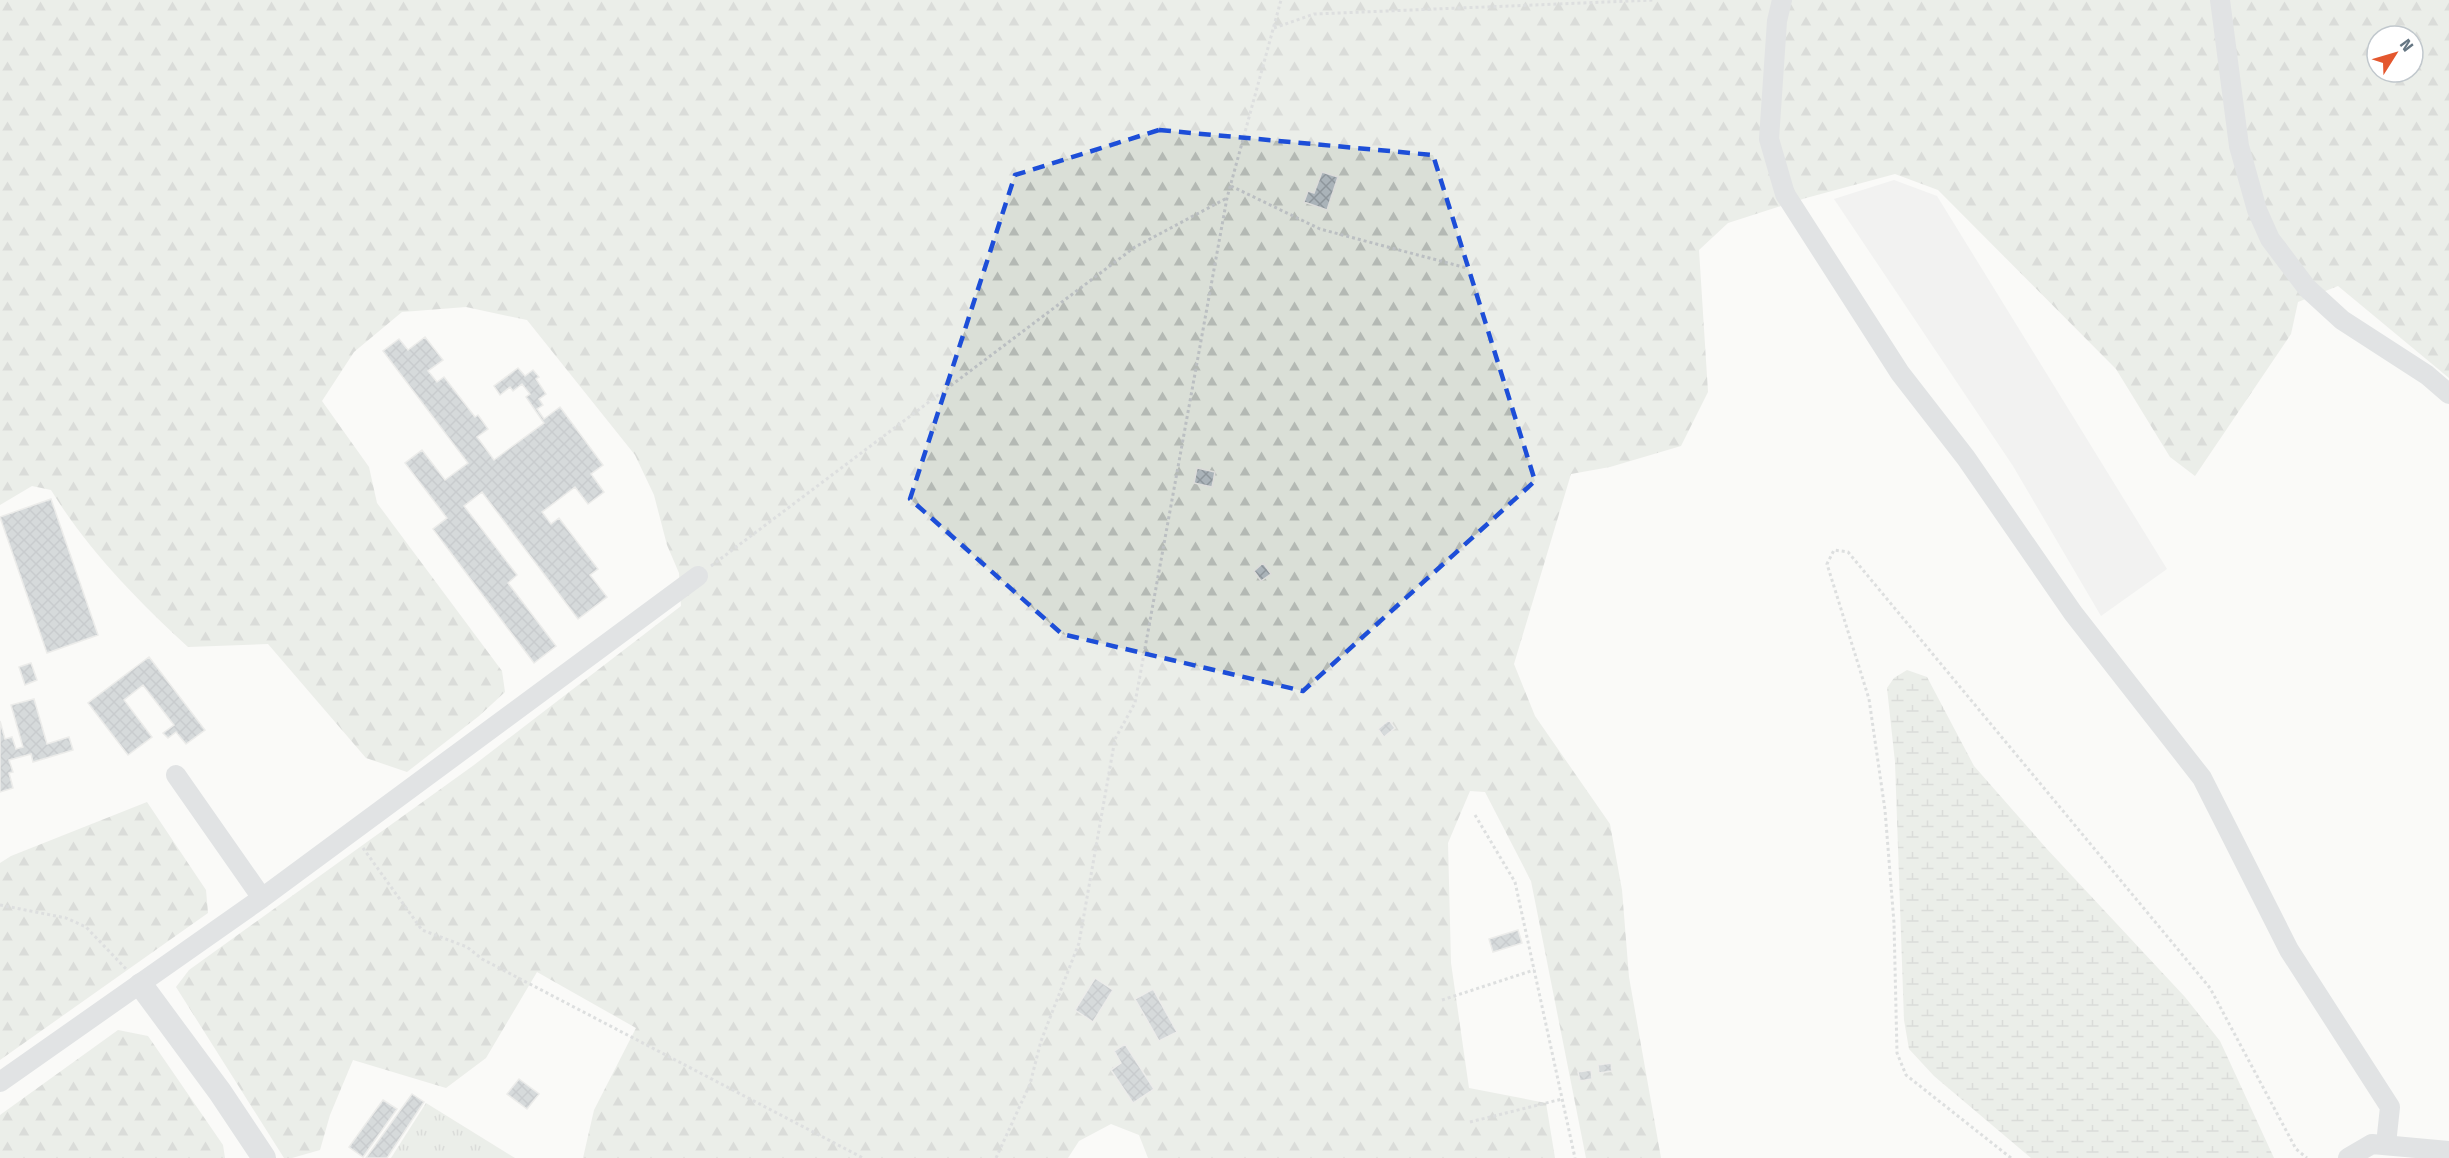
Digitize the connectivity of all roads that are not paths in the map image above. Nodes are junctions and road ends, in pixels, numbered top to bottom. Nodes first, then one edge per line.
1 (1782, 0) edge
2 (2220, 0) edge
3 (2449, 394) edge
4 (698, 576) road end
5 (176, 775) dead end
6 (262, 898) junction
7 (141, 984) junction
8 (0, 1082) edge
9 (2386, 1144) junction
10 (2449, 1151) edge
11 (264, 1158) edge
12 (2348, 1158) edge

1 - 9 street
2 - 3 street
4 - 6 street
5 - 6 street
6 - 7 street
7 - 8 street
7 - 11 street
9 - 10 street
9 - 12 street

